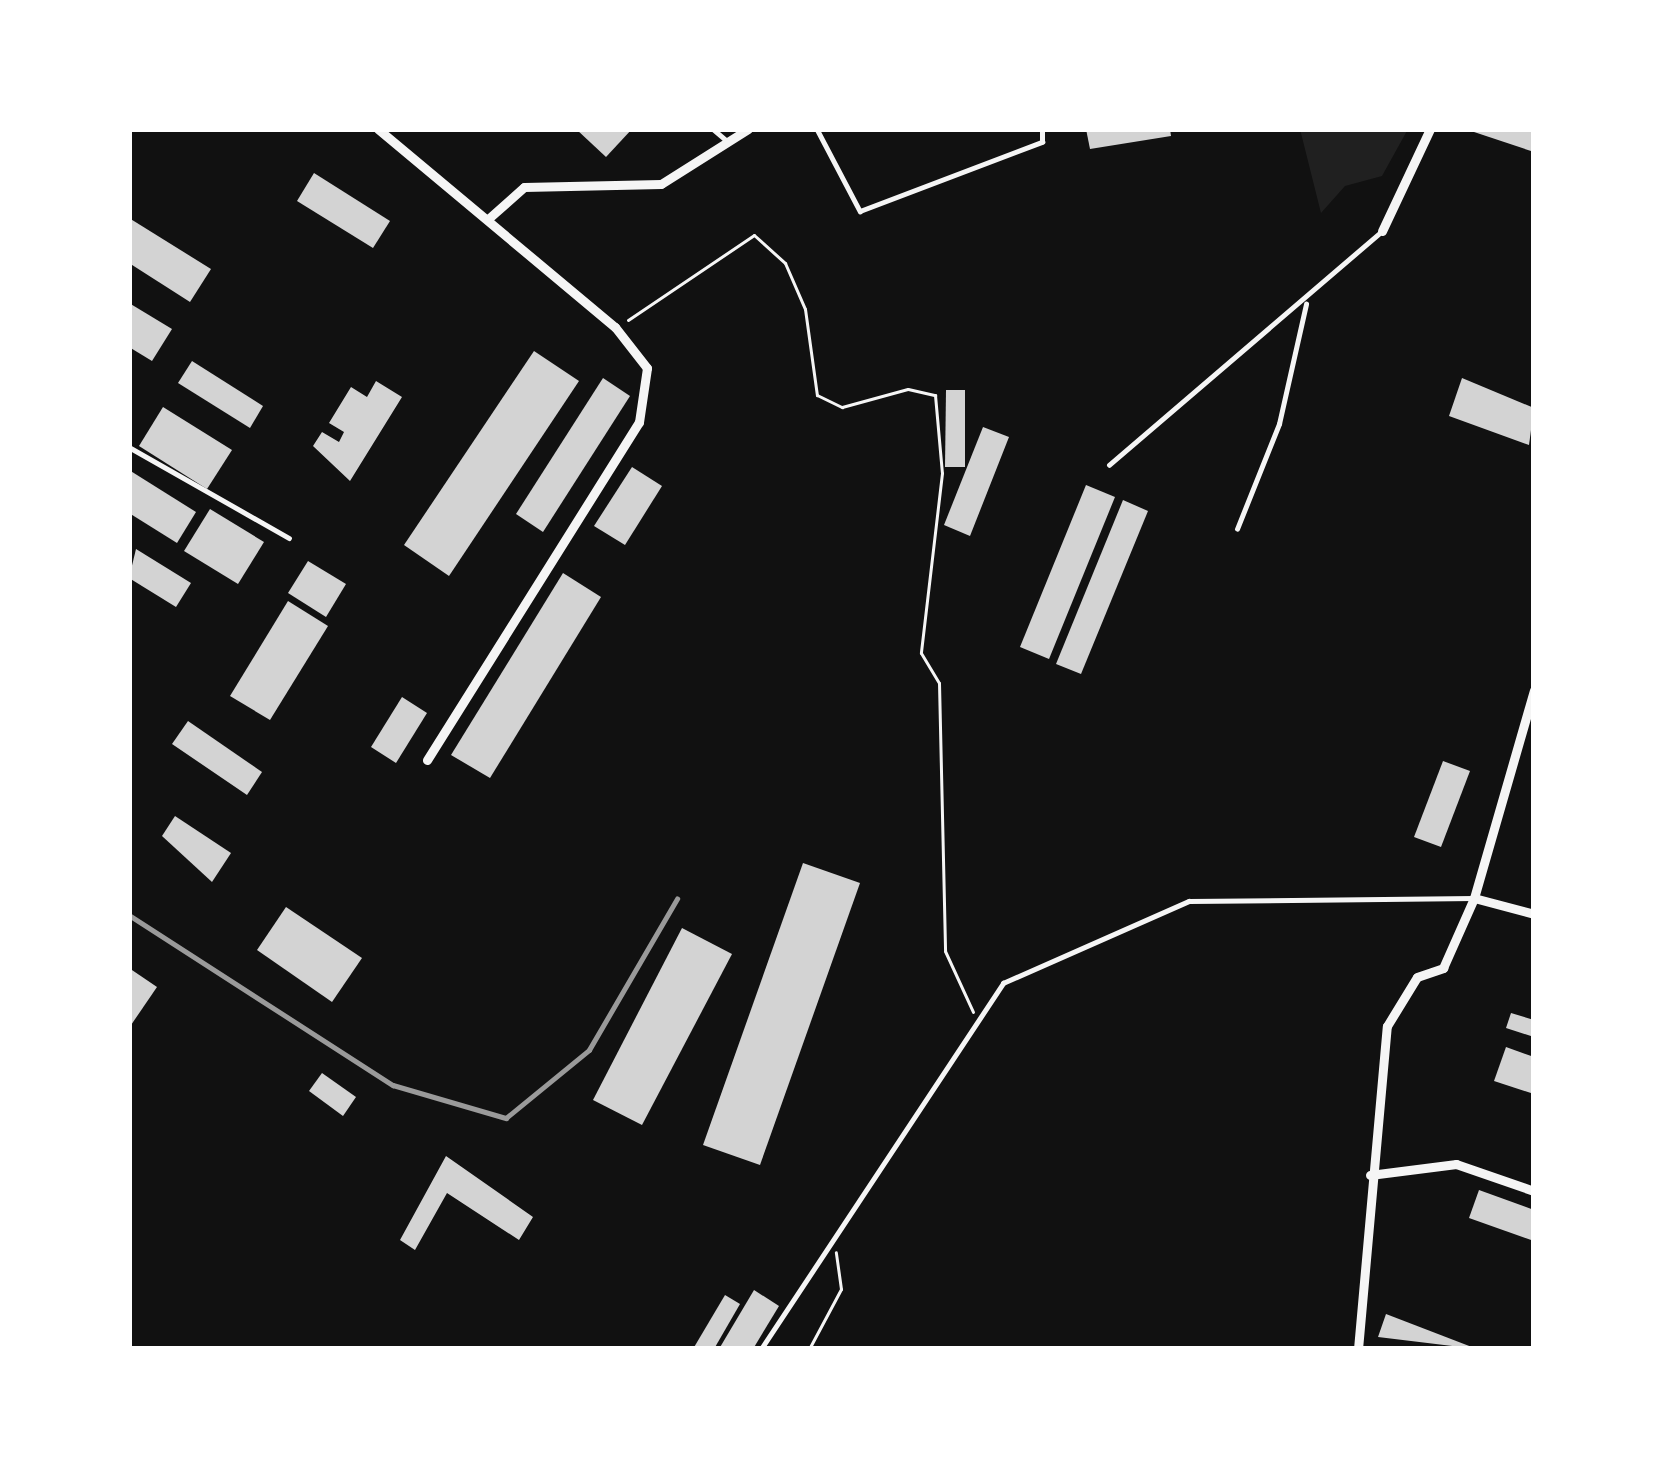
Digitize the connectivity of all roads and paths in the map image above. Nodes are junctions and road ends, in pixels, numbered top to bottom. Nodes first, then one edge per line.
1 (378, 129) edge
2 (713, 129) edge
3 (748, 129) edge
4 (817, 129) edge
5 (1042, 129) edge
6 (1430, 129) edge
7 (729, 143) junction
8 (488, 219) junction
9 (1382, 231) joint
10 (1306, 304) junction
11 (615, 327) junction
12 (129, 447) edge
13 (1109, 465) dead end
14 (1237, 529) dead end
15 (289, 538) dead end
16 (1534, 690) edge
17 (428, 760) dead end
18 (1474, 898) junction
19 (1534, 914) edge
20 (977, 1019) junction
21 (1370, 1175) junction
22 (1534, 1191) edge
23 (830, 1239) junction
24 (761, 1349) edge
25 (809, 1349) edge
26 (1204, 1349) edge
27 (1271, 1349) edge
28 (1358, 1349) edge

1 - 8 street
2 - 7 lane
3 - 7 street
4 - 5 lane
6 - 9 street
7 - 8 street
8 - 11 street
9 - 10 lane
10 - 13 lane
10 - 14 lane
11 - 17 street
11 - 20 path
12 - 15 lane
16 - 18 street
18 - 19 street
18 - 20 lane
18 - 21 street
20 - 23 lane
21 - 22 street
21 - 28 street
23 - 24 lane
23 - 25 path
26 - 27 path

